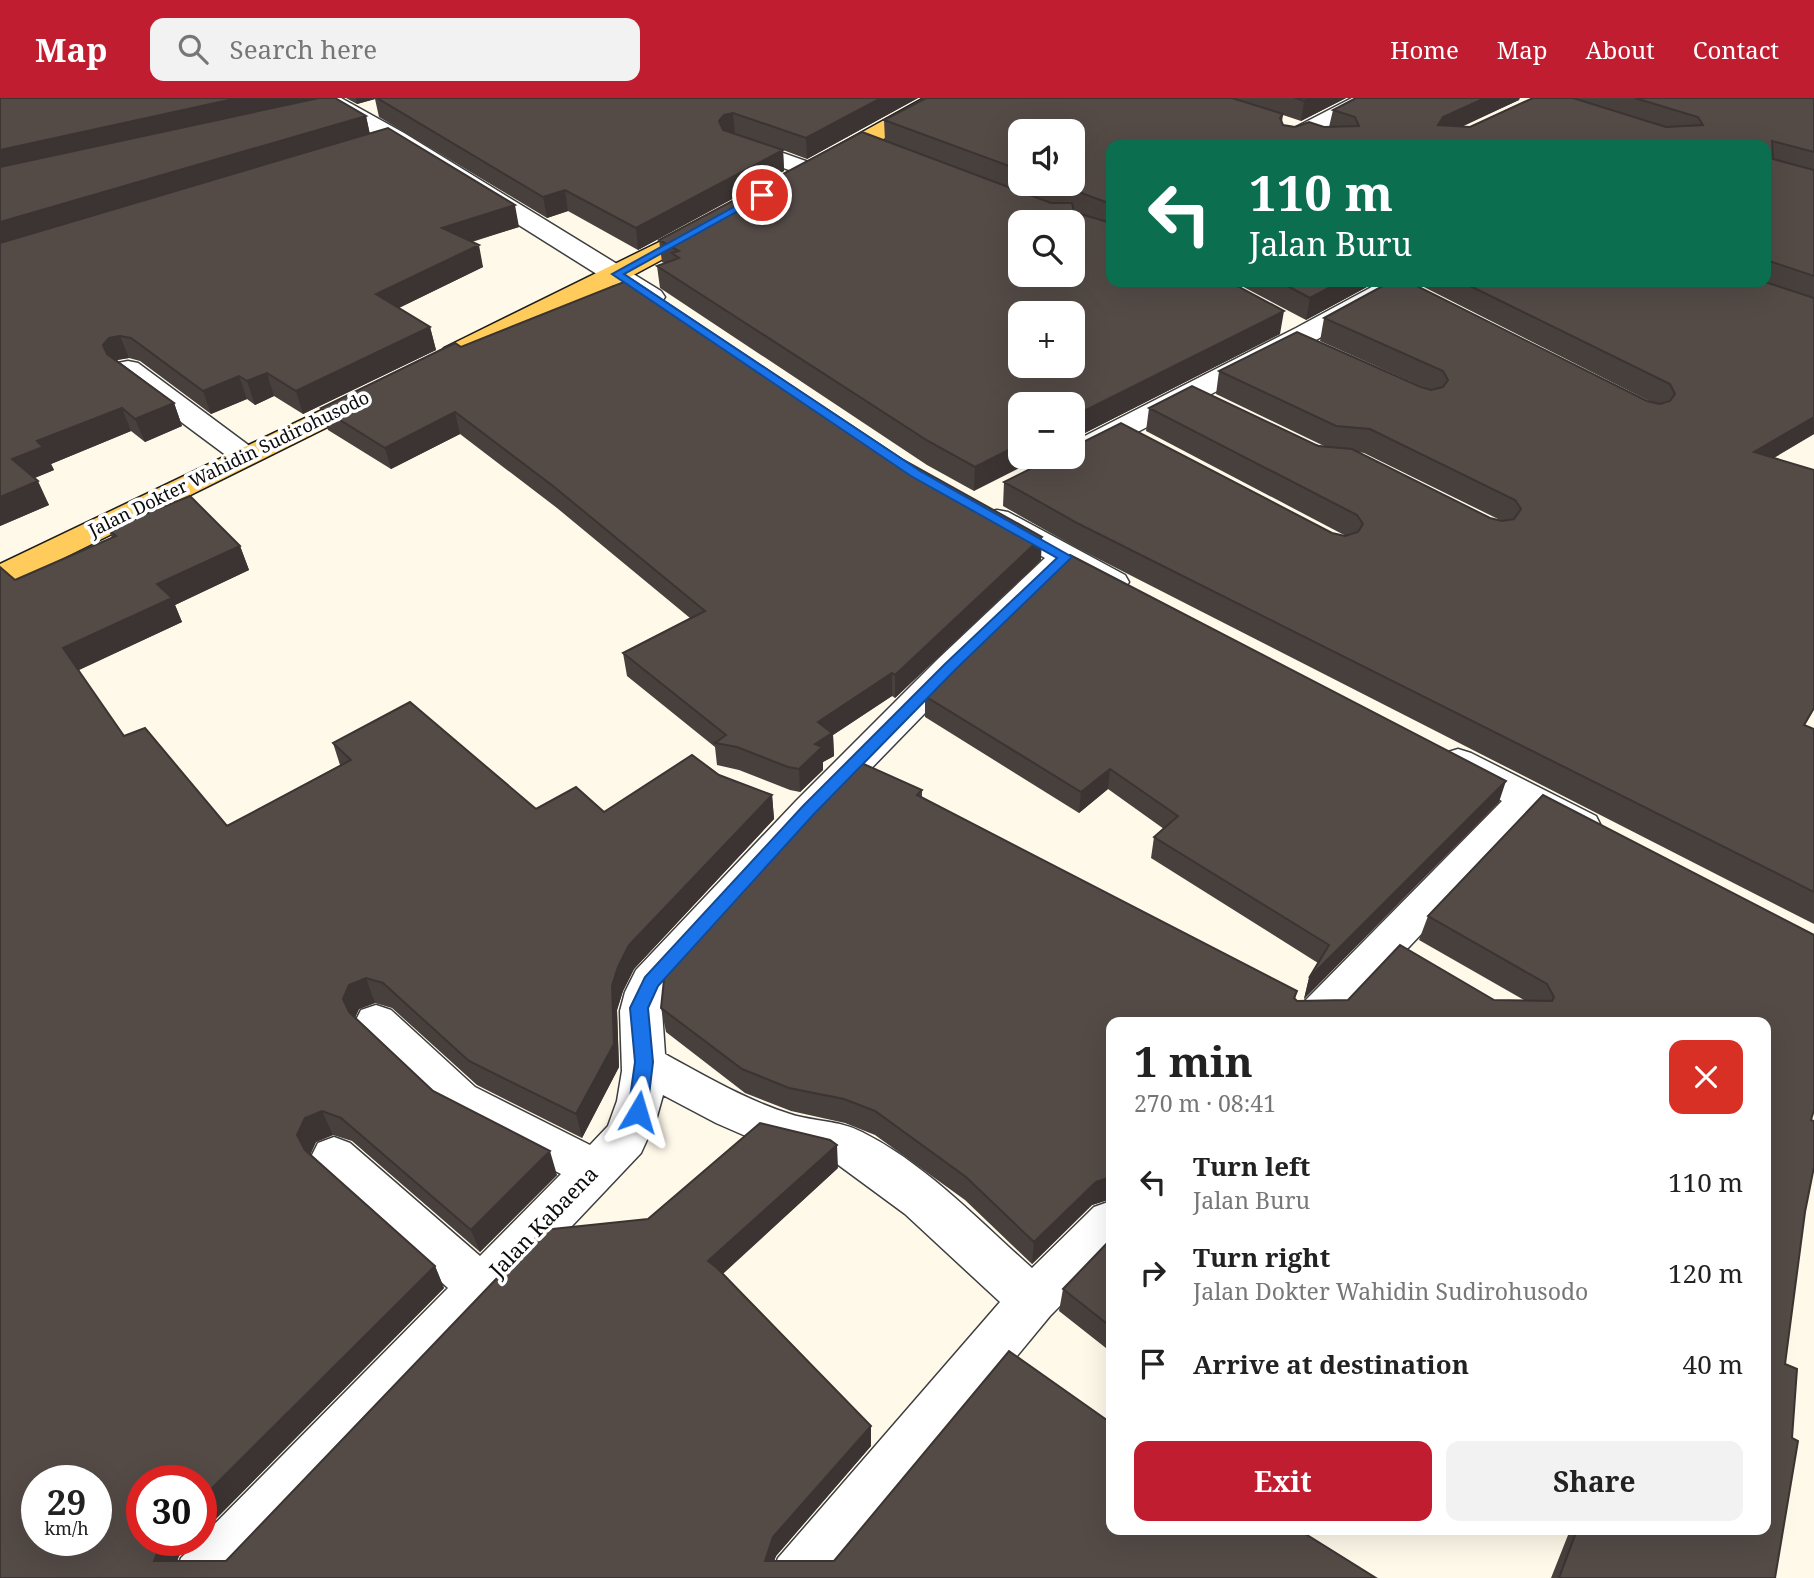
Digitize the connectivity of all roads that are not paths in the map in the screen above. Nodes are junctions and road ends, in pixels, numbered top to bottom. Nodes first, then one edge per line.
1 (940, 98) edge
2 (1367, 98) edge
3 (331, 104) edge
4 (386, 105) edge
5 (1302, 131) junction
6 (1278, 134) edge
7 (397, 138) junction
8 (1327, 140) edge
9 (862, 142) junction
10 (734, 143) edge
11 (371, 146) edge
12 (890, 153) edge
13 (809, 170) junction
14 (775, 188) edge
15 (726, 215) edge
16 (617, 274) junction
17 (1403, 288) edge
18 (674, 312) edge
19 (431, 365) edge
20 (128, 369) edge
21 (394, 383) edge
22 (1085, 452) edge
23 (245, 456) junction
24 (986, 499) dead end
25 (1065, 557) junction
26 (0, 577) edge
27 (1138, 595) edge
28 (1431, 748) edge
29 (1528, 799) junction
30 (1615, 844) edge
31 (1388, 945) junction
32 (1424, 966) edge
33 (1316, 1017) edge
34 (376, 1022) dead end
35 (644, 1062) junction
36 (334, 1157) dead end
37 (594, 1169) junction
38 (1106, 1227) edge
39 (481, 1287) junction
40 (1033, 1300) junction
41 (201, 1578) edge
42 (799, 1578) edge

1 - 9 main road
2 - 5 street
3 - 4 street
3 - 7 street
5 - 6 street
5 - 8 street
7 - 11 street
7 - 16 street
9 - 12 street
9 - 13 main road
10 - 13 street
13 - 14 main road
15 - 16 main road
16 - 18 street
16 - 19 main road
17 - 22 street
20 - 23 street
21 - 23 main road, Jalan Dokter Wahidin Sudirohusodo
23 - 26 main road, Jalan Dokter Wahidin Sudirohusodo
24 - 25 street
25 - 27 street
25 - 35 street, Jalan Kabaena
28 - 29 street
29 - 30 street
29 - 31 street
31 - 32 street
31 - 33 street
34 - 37 street
35 - 37 street, Jalan Kabaena
35 - 40 street
36 - 39 street
37 - 39 street, Jalan Kabaena
38 - 40 street
39 - 41 street, Jalan Kabaena
40 - 42 street

